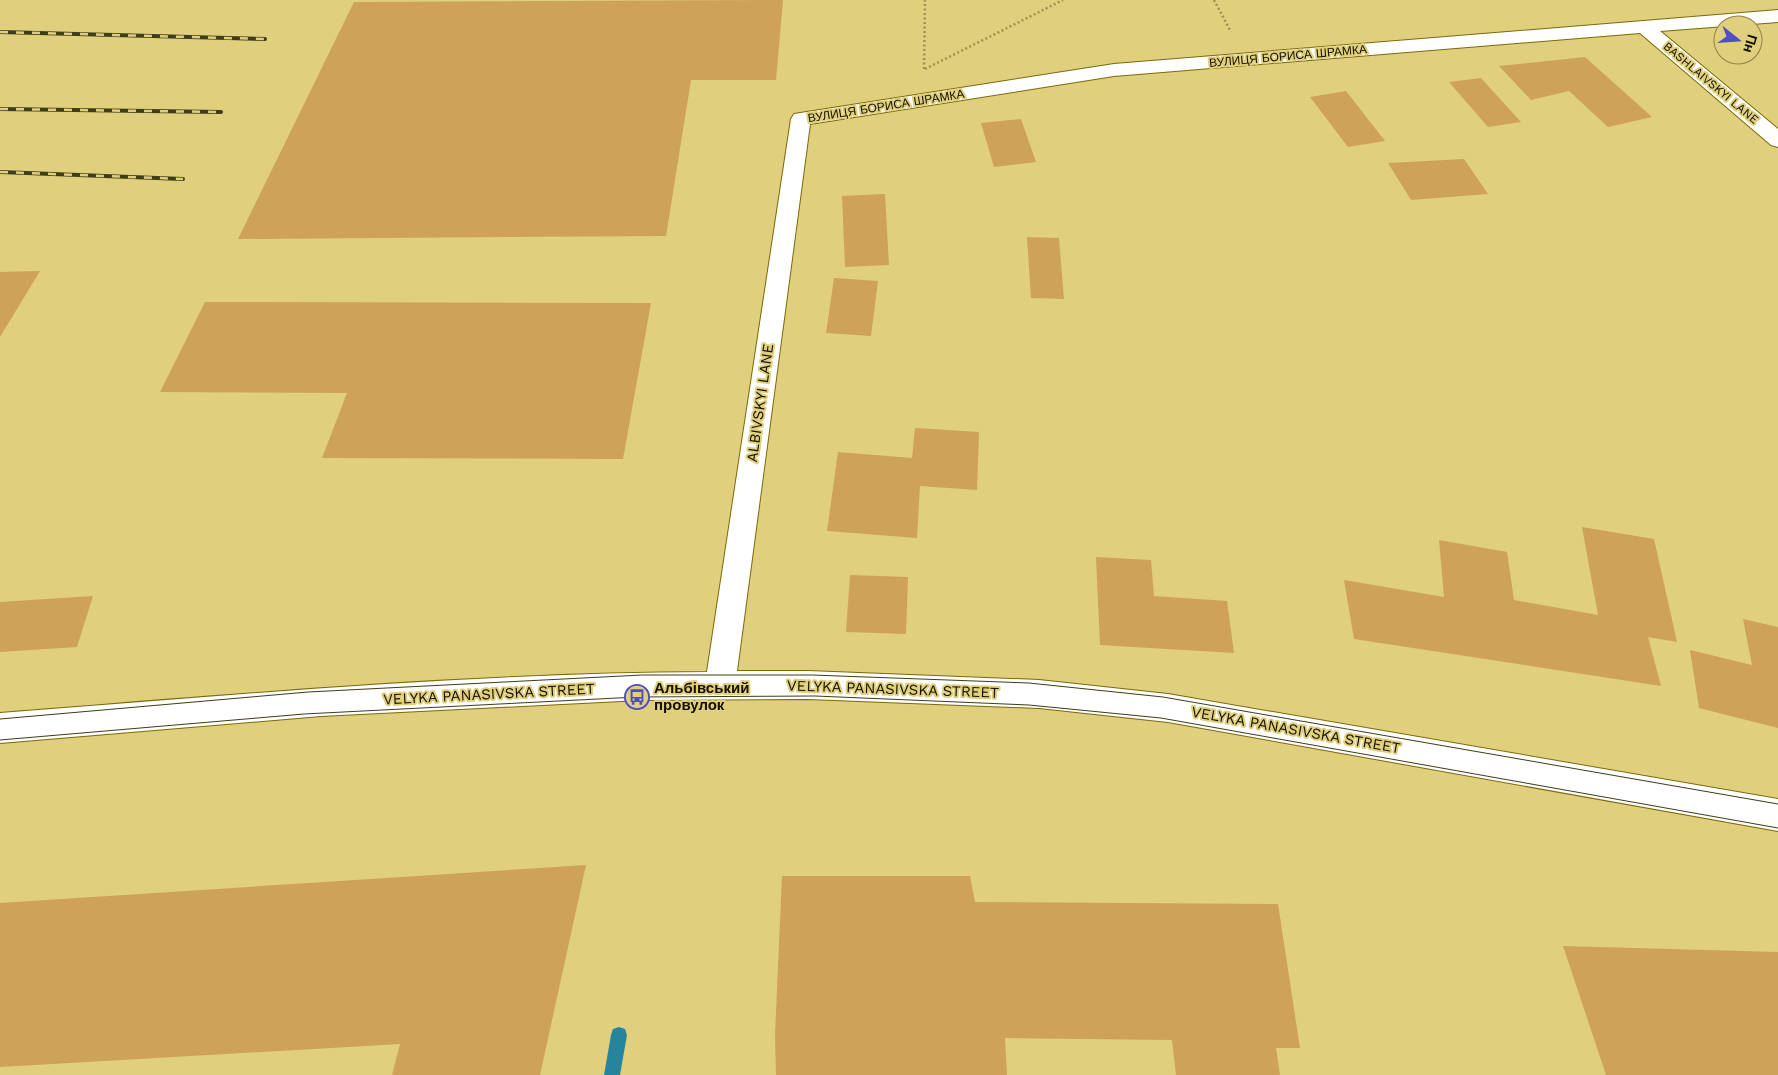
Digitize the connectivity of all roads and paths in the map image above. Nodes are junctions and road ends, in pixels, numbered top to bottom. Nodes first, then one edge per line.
1 (925, 0) edge
2 (1063, 0) edge
3 (1778, 16) edge
4 (1644, 27) junction
5 (801, 119) joint
6 (1778, 140) edge
7 (720, 686) junction
8 (0, 728) edge
9 (1778, 815) edge

1 - 2 path
3 - 4 street, ВУЛИЦЯ БОРИСА ШРАМКА
4 - 5 street, ВУЛИЦЯ БОРИСА ШРАМКА
4 - 6 street, BASHLAIVSKYI LANE
5 - 7 street, ALBIVSKYI LANE
7 - 8 street, VELYKA PANASIVSKA STREET
7 - 9 street, VELYKA PANASIVSKA STREET

